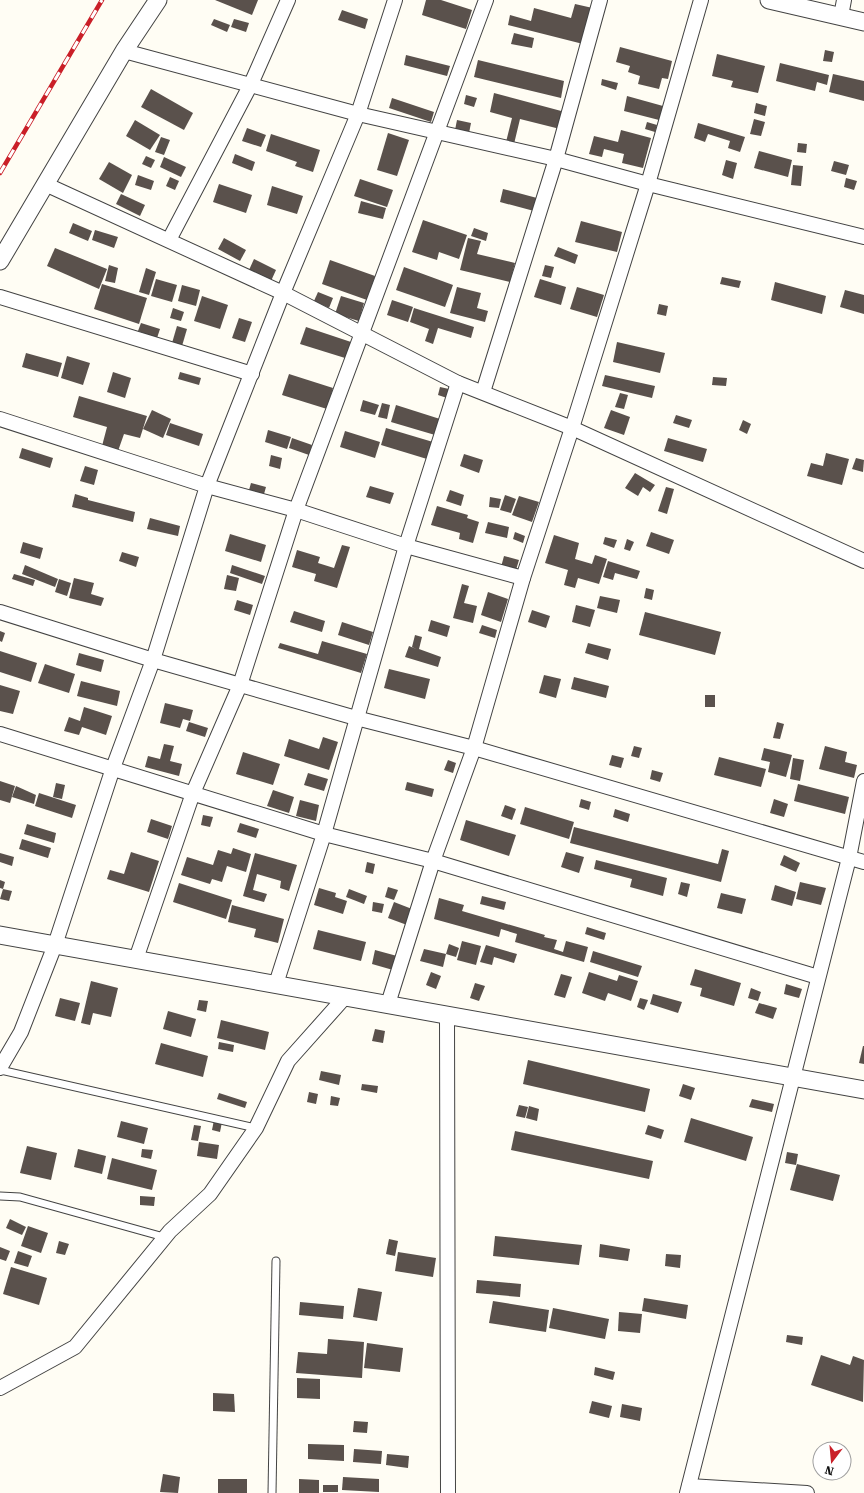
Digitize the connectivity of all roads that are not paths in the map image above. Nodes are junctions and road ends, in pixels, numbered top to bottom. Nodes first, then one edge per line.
1 (158, 0) edge
2 (288, 0) edge
3 (395, 0) edge
4 (486, 0) edge
5 (600, 0) edge
6 (701, 0) edge
7 (769, 0) edge
8 (842, 8) edge
9 (864, 22) edge
10 (124, 51) junction
11 (251, 84) junction
12 (358, 114) junction
13 (436, 132) junction
14 (556, 159) junction
15 (46, 184) junction
16 (648, 184) junction
17 (864, 236) edge
18 (169, 240) junction
19 (0, 261) edge
20 (284, 293) junction
21 (0, 297) edge
22 (362, 333) junction
23 (252, 374) junction
24 (458, 383) junction
25 (483, 392) junction
26 (0, 419) edge
27 (572, 428) junction
28 (207, 486) junction
29 (296, 510) junction
30 (406, 546) junction
31 (864, 561) edge
32 (523, 578) junction
33 (0, 612) edge
34 (153, 660) junction
35 (240, 686) junction
36 (356, 718) junction
37 (0, 734) edge
38 (474, 748) junction
39 (113, 768) junction
40 (864, 781) edge
41 (194, 793) junction
42 (324, 834) junction
43 (849, 858) junction
44 (433, 861) junction
45 (864, 862) edge
46 (0, 935) edge
47 (55, 945) junction
48 (136, 959) junction
49 (818, 976) junction
50 (276, 984) junction
51 (345, 997) junction
52 (388, 1004) junction
53 (447, 1015) junction
54 (0, 1069) edge
55 (794, 1078) junction
56 (864, 1090) edge
57 (256, 1128) junction
58 (0, 1196) edge
59 (164, 1237) junction
60 (276, 1261) dead end
61 (0, 1388) edge
62 (688, 1490) edge
63 (272, 1493) edge
64 (448, 1493) edge
65 (807, 1493) edge

1 - 10 street
2 - 11 street
3 - 12 street
4 - 13 street
5 - 14 street
6 - 16 street
7 - 8 street
8 - 9 street
10 - 11 street
10 - 15 street
11 - 12 street
11 - 18 street
12 - 13 street
12 - 20 street
13 - 14 street
13 - 22 street
14 - 16 street
14 - 25 street
15 - 18 street
15 - 19 street
16 - 17 street
16 - 27 street
18 - 20 street
20 - 22 street
20 - 23 street
21 - 23 street
22 - 24 street
22 - 29 street
23 - 28 street
24 - 25 street
24 - 30 street
25 - 27 street
26 - 28 street
27 - 31 street
27 - 32 street
28 - 29 street
28 - 34 street
29 - 30 street
29 - 35 street
30 - 32 street
30 - 36 street
32 - 38 street
33 - 34 street
34 - 35 street
34 - 39 street
35 - 36 street
35 - 41 street
36 - 38 street
36 - 42 street
37 - 39 street
38 - 43 street
38 - 44 street
39 - 41 street
39 - 47 street
40 - 43 street
41 - 42 street
41 - 48 street
42 - 44 street
42 - 50 street
43 - 45 street
43 - 49 street
44 - 49 street
44 - 52 street
46 - 47 street
47 - 48 street
47 - 54 street
48 - 50 street
49 - 55 street
50 - 51 street
51 - 52 street
51 - 57 street
52 - 53 street
53 - 55 street
53 - 64 street
54 - 57 lane
55 - 56 street
55 - 62 street
57 - 59 street
58 - 59 lane
59 - 61 street
60 - 63 lane
62 - 65 street

